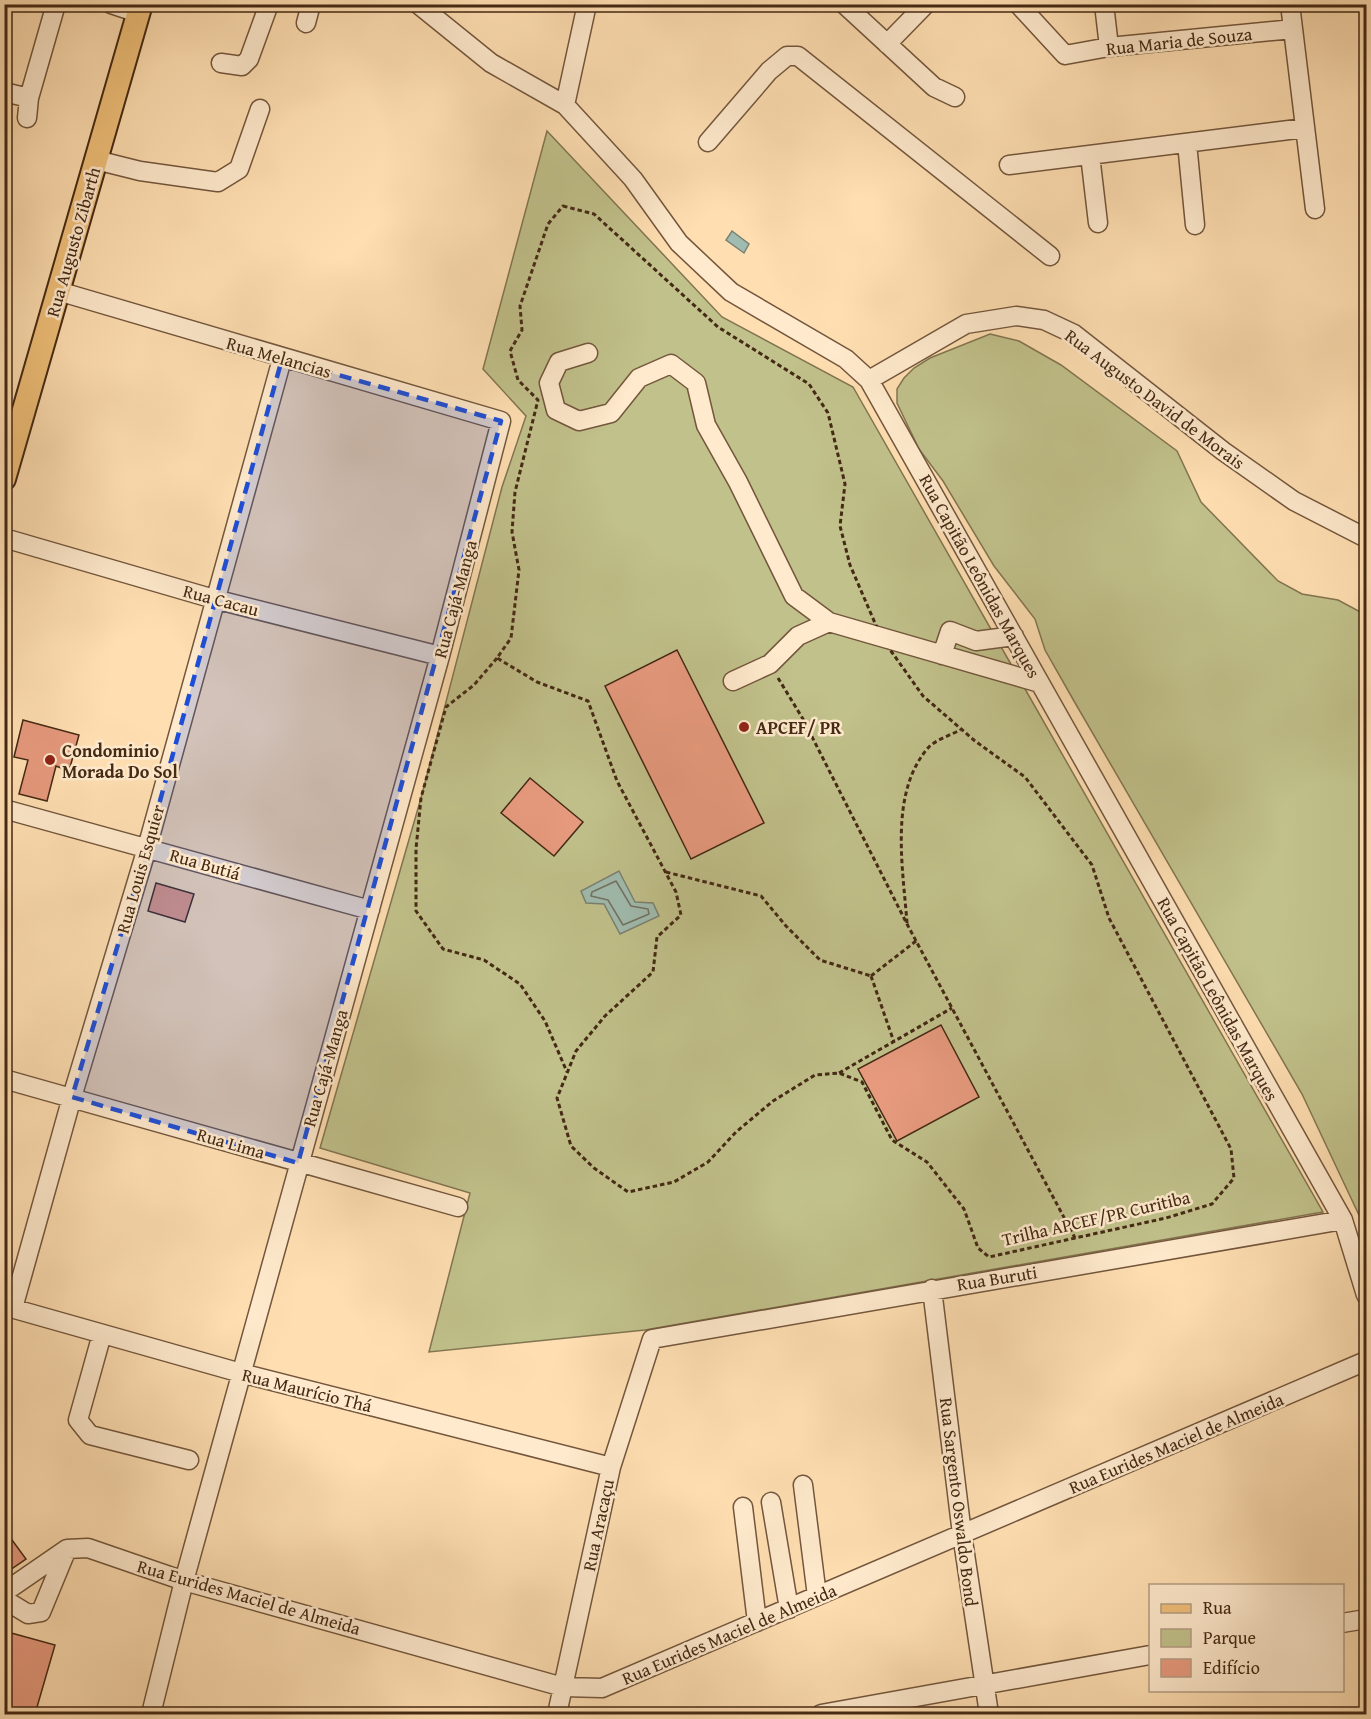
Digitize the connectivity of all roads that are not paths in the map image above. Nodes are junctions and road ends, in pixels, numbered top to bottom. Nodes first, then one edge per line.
1 (56, 4) edge
2 (111, 4) edge
3 (269, 4) edge
4 (311, 4) edge
5 (418, 4) edge
6 (587, 4) edge
7 (844, 4) edge
8 (926, 4) edge
9 (1018, 4) edge
10 (1104, 4) edge
11 (1290, 4) edge
12 (140, 9) edge
13 (306, 23) dead end
14 (1293, 29) junction
15 (887, 44) junction
16 (1109, 47) junction
17 (221, 63) dead end
18 (4, 92) edge
19 (955, 97) dead end
20 (29, 98) junction
21 (565, 105) junction
22 (260, 109) dead end
23 (27, 118) dead end
24 (1305, 128) junction
25 (708, 142) dead end
26 (1187, 143) junction
27 (1089, 155) junction
28 (96, 160) junction
29 (1009, 165) dead end
30 (1315, 209) dead end
31 (1098, 223) dead end
32 (1195, 225) dead end
33 (1050, 256) dead end
34 (58, 291) junction
35 (588, 352) dead end
36 (282, 359) junction
37 (869, 380) junction
38 (501, 421) joint
39 (4, 479) edge
40 (4, 538) edge
41 (1366, 538) edge
42 (214, 599) junction
43 (829, 622) junction
44 (1014, 636) junction
45 (976, 641) junction
46 (942, 655) junction
47 (440, 657) junction
48 (969, 664) junction
49 (733, 681) dead end
50 (1040, 683) junction
51 (4, 809) edge
52 (147, 848) junction
53 (370, 910) junction
54 (4, 1079) edge
55 (72, 1097) junction
56 (298, 1163) junction
57 (458, 1208) dead end
58 (1343, 1220) junction
59 (932, 1289) junction
60 (1366, 1295) edge
61 (8, 1307) edge
62 (102, 1334) junction
63 (652, 1339) joint
64 (1366, 1361) edge
65 (241, 1373) junction
66 (189, 1461) dead end
67 (611, 1467) junction
68 (803, 1485) dead end
69 (771, 1502) dead end
70 (743, 1508) dead end
71 (962, 1534) junction
72 (67, 1549) dead end
73 (184, 1581) junction
74 (817, 1596) junction
75 (789, 1609) junction
76 (1366, 1618) edge
77 (757, 1622) junction
78 (1344, 1623) edge
79 (1149, 1655) edge
80 (984, 1684) junction
81 (563, 1687) junction
82 (151, 1714) edge
83 (557, 1714) edge
84 (821, 1714) edge
85 (990, 1714) edge

1 - 20 street
2 - 12 street
3 - 17 street
4 - 13 street
5 - 21 street, Rua Capitão Leônidas Marques
6 - 21 street
7 - 15 street
8 - 15 street
9 - 16 street, Rua Maria de Souza
10 - 16 street
11 - 14 street
12 - 28 main road, Rua Augusto Zibarth
14 - 16 street, Rua Maria de Souza
14 - 24 street
15 - 19 street
18 - 20 street
20 - 23 street
21 - 37 street, Rua Capitão Leônidas Marques
22 - 28 street
24 - 26 street
24 - 30 street
25 - 33 street
26 - 27 street
26 - 32 street
27 - 29 street
27 - 31 street
28 - 34 main road, Rua Augusto Zibarth
34 - 36 street, Rua Melancias
34 - 39 main road, Rua Augusto Zibarth
35 - 43 street
36 - 38 street, Rua Melancias
36 - 42 street, Rua Louis Esquier
37 - 41 street, Rua Augusto David de Morais
37 - 44 street, Rua Capitão Leônidas Marques
38 - 47 street, Rua Cajá-Manga
40 - 42 street, Rua Cacau
42 - 47 street, Rua Cacau
42 - 52 street, Rua Louis Esquier
43 - 46 street
43 - 49 street
44 - 45 street
44 - 50 street, Rua Capitão Leônidas Marques
45 - 46 street
45 - 48 street
46 - 48 street
47 - 53 street, Rua Cajá-Manga
48 - 50 street
50 - 58 street, Rua Capitão Leônidas Marques
51 - 52 street, Rua Butiá
52 - 53 street, Rua Butiá
52 - 55 street, Rua Louis Esquier
53 - 56 street, Rua Cajá-Manga
54 - 55 street, Rua Lima
55 - 56 street, Rua Lima
55 - 61 street, Rua Louis Esquier
56 - 57 street, Rua Lima
56 - 65 street, Rua Cajá-Manga
58 - 59 street, Rua Buruti
58 - 60 street, Rua Capitão Leônidas Marques
59 - 63 street, Rua Buruti
59 - 71 street, Rua Sargento Oswaldo Bond
61 - 62 street, Rua Maurício Thá
62 - 65 street, Rua Maurício Thá
62 - 66 street
63 - 67 street, Rua Aracaçu
64 - 71 street, Rua Eurides Maciel de Almeida
65 - 67 street, Rua Maurício Thá
65 - 73 street, Rua Cajá-Manga
67 - 81 street, Rua Aracaçu
68 - 74 street
69 - 75 street
70 - 77 street
71 - 74 street, Rua Eurides Maciel de Almeida
71 - 80 street, Rua Sargento Oswaldo Bond
72 - 73 street, Rua Eurides Maciel de Almeida
73 - 81 street, Rua Eurides Maciel de Almeida
73 - 82 street, Rua Cajá-Manga
74 - 75 street, Rua Eurides Maciel de Almeida
75 - 77 street, Rua Eurides Maciel de Almeida
76 - 78 street
77 - 81 street, Rua Eurides Maciel de Almeida
79 - 80 street
80 - 84 street
80 - 85 street, Rua Sargento Oswaldo Bond
81 - 83 street, Rua Aracaçu

